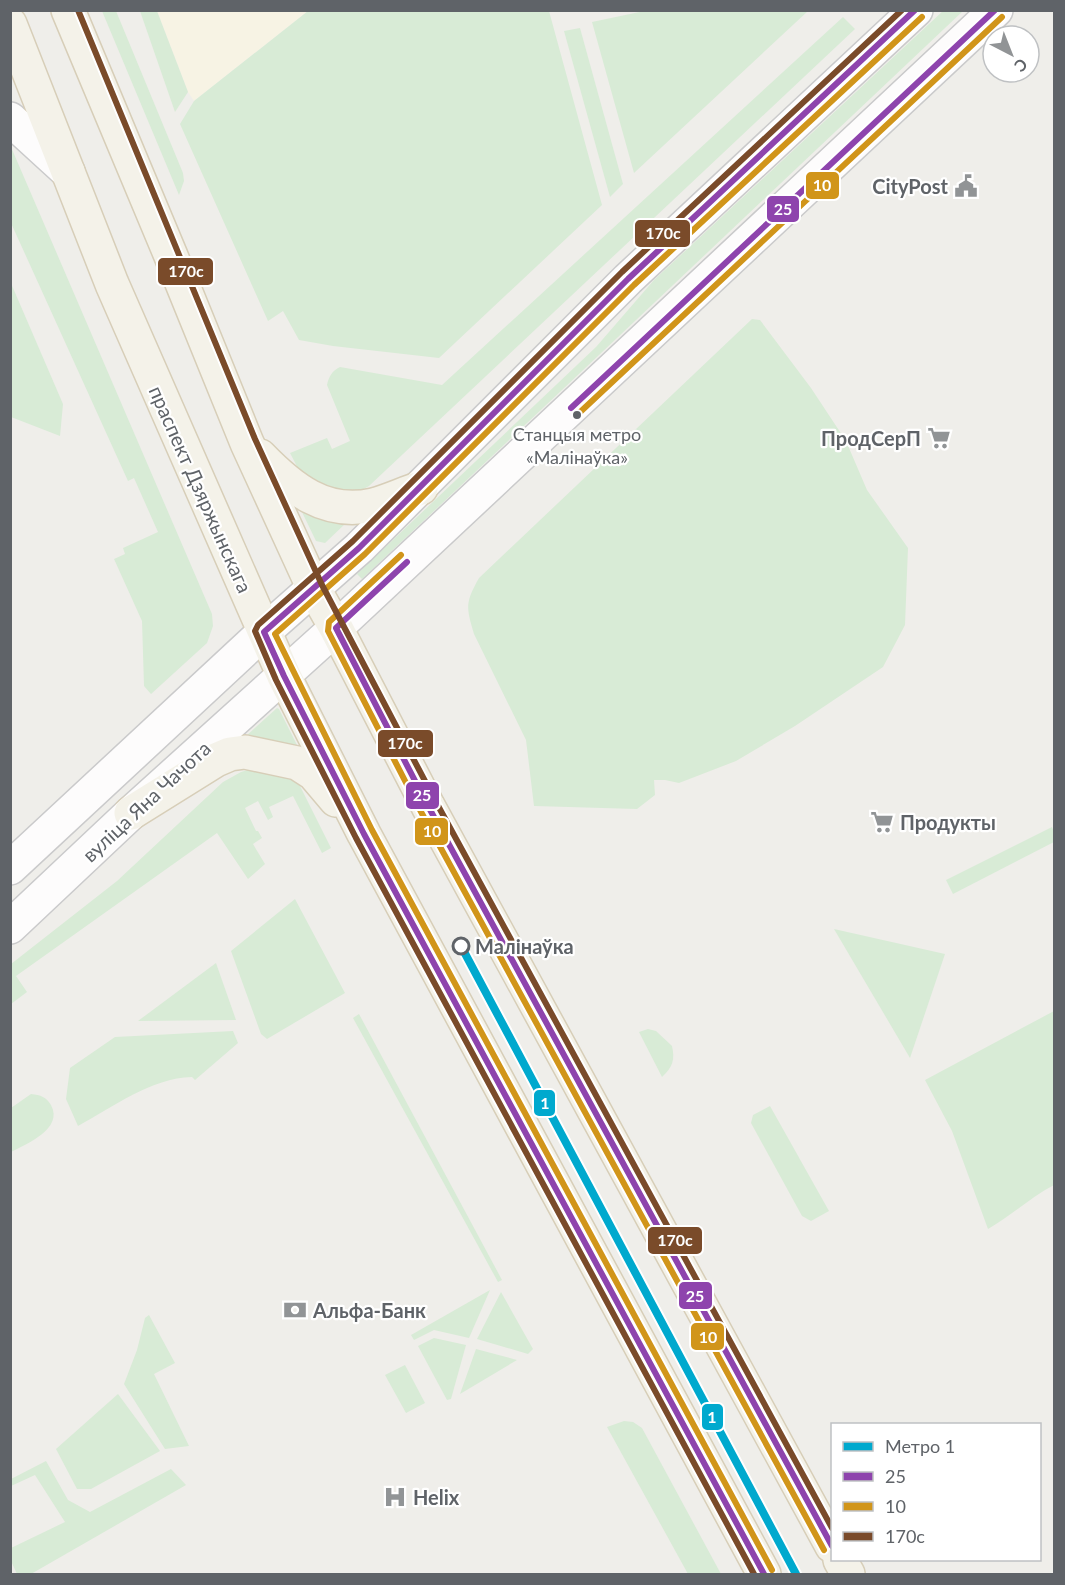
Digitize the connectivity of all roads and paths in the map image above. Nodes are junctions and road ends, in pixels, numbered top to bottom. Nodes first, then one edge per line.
1 (68, 10) edge
2 (916, 10) edge
3 (996, 10) edge
4 (10, 24) edge
5 (10, 119) edge
6 (68, 172) junction
7 (247, 443) junction
8 (421, 488) junction
9 (314, 589) junction
10 (336, 628) junction
11 (264, 632) junction
12 (284, 676) junction
13 (131, 813) junction
14 (364, 834) junction
15 (10, 868) edge
16 (10, 927) edge
17 (831, 1544) edge
18 (841, 1561) edge
19 (764, 1575) edge
20 (848, 1575) edge

1 - 7 main road
2 - 8 main road
3 - 10 main road, вуліца Яна Чачота
4 - 6 main road, праспект Дзяржынскага
5 - 6 main road
6 - 11 main road, праспект Дзяржынскага
7 - 8 main road
7 - 9 main road
8 - 9 main road
9 - 10 main road
9 - 11 main road
10 - 12 main road, вуліца Яна Чачота
10 - 17 main road
11 - 12 main road, праспект Дзяржынскага
11 - 15 main road
12 - 13 main road, вуліца Яна Чачота
12 - 14 main road, праспект Дзяржынскага
13 - 14 main road
13 - 16 main road, вуліца Яна Чачота
14 - 19 main road, праспект Дзяржынскага
18 - 20 main road

